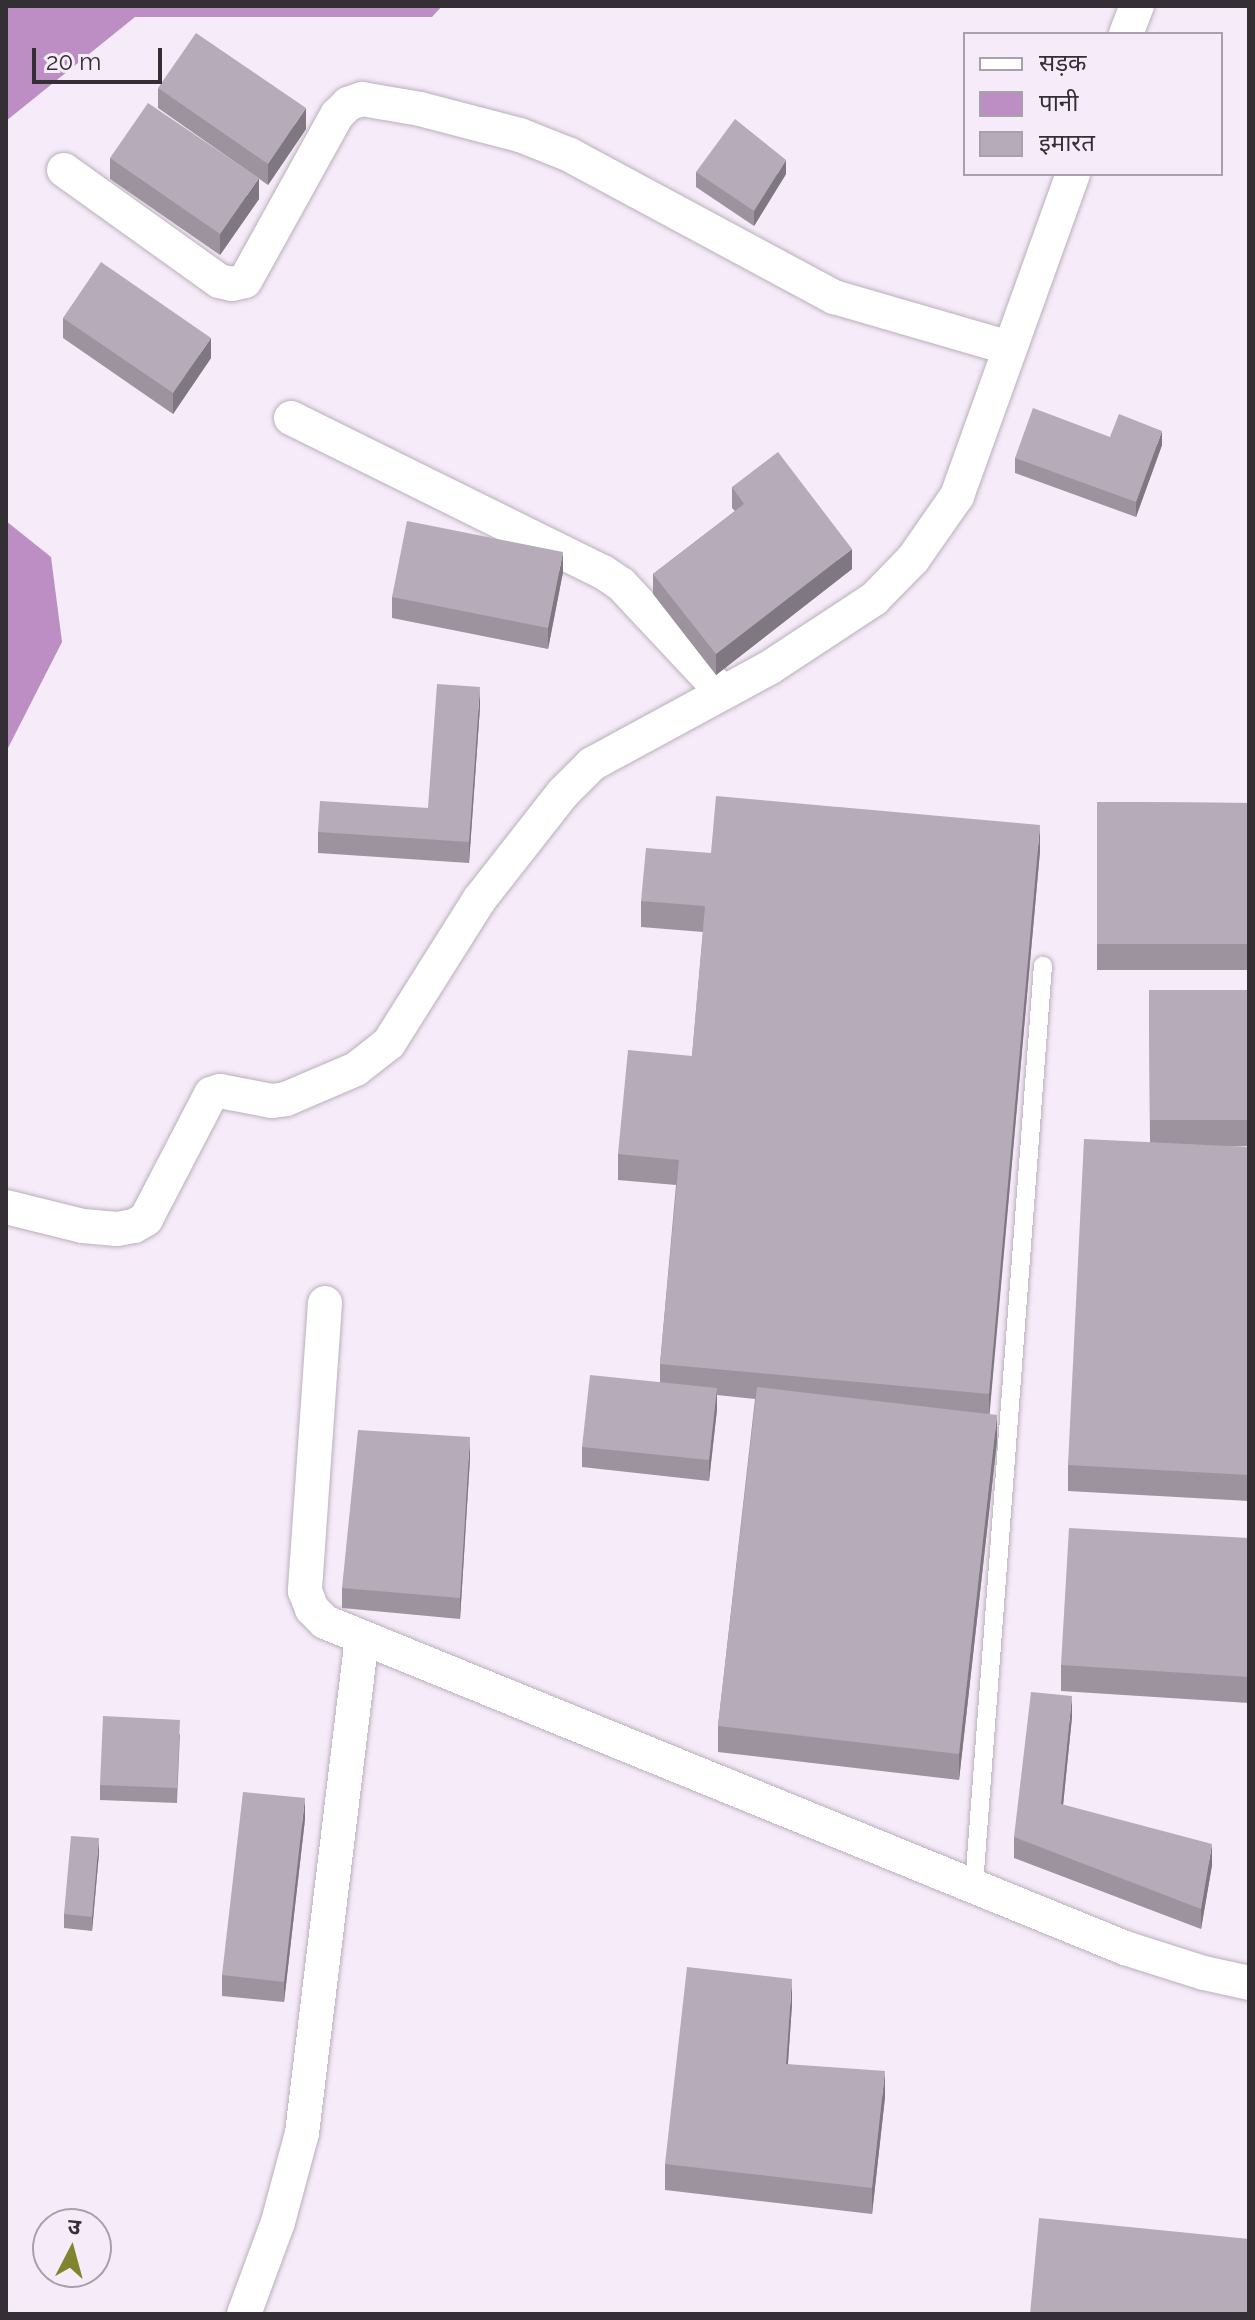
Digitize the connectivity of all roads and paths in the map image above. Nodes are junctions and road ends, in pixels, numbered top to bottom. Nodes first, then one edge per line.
1 (1137, 6) edge
2 (1127, 32) edge
3 (64, 170) dead end
4 (1072, 176) edge
5 (1010, 348) junction
6 (291, 418) dead end
7 (723, 693) junction
8 (1043, 966) dead end
9 (6, 1207) edge
10 (325, 1303) dead end
11 (362, 1639) junction
12 (974, 1885) junction
13 (1249, 1983) edge
14 (244, 2314) edge

1 - 2 street
3 - 5 street
4 - 5 street
5 - 7 street
6 - 7 street
7 - 9 street
8 - 12 lane
10 - 11 street
11 - 12 street
11 - 14 street
12 - 13 street

